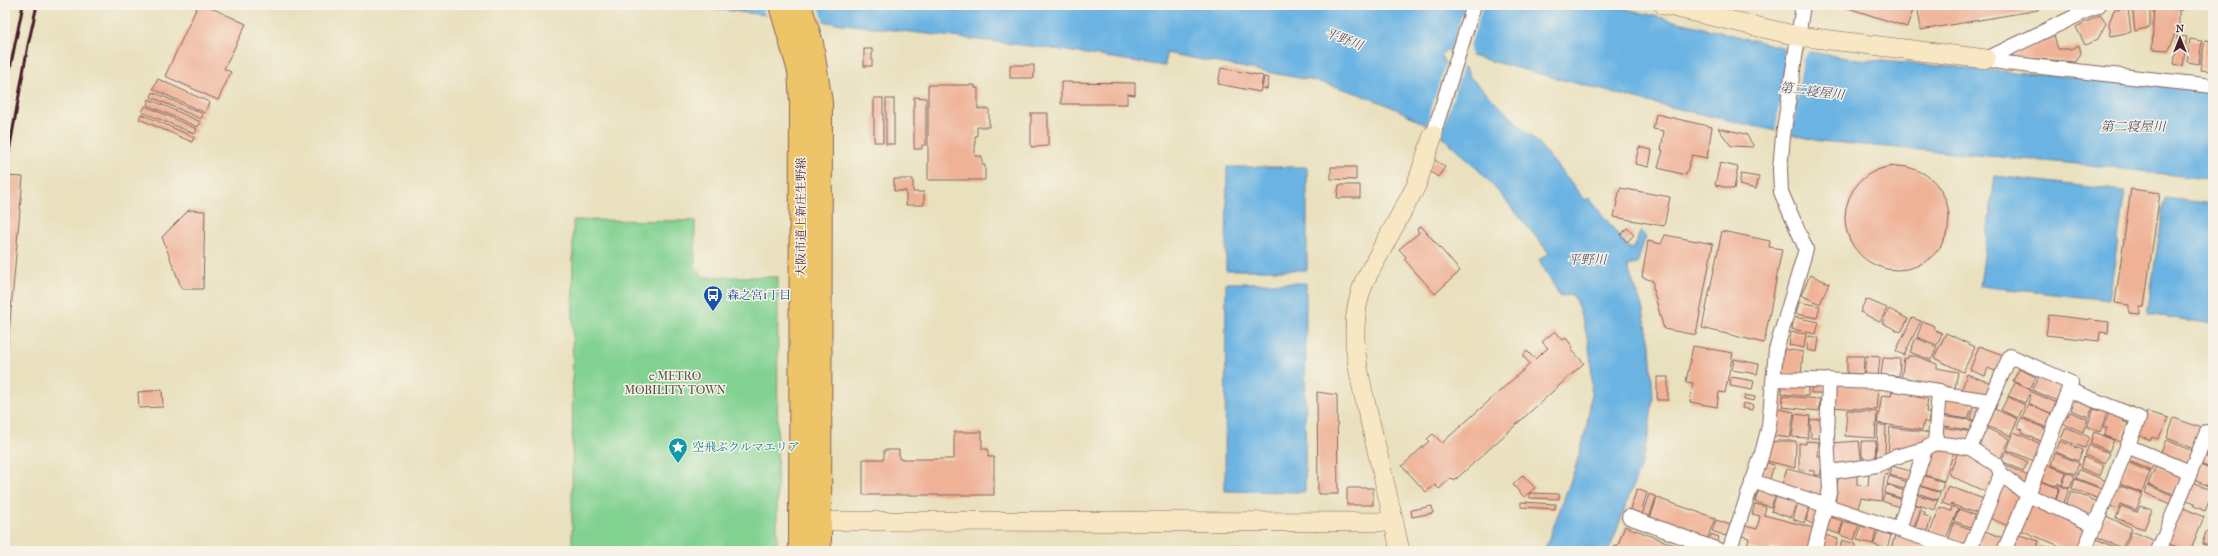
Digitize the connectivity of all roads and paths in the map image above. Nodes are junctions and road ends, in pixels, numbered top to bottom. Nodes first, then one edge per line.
1 (780, 5) edge
2 (800, 5) edge
3 (1474, 5) edge
4 (1664, 5) edge
5 (1803, 5) edge
6 (2099, 5) edge
7 (1797, 42) junction
8 (1986, 59) junction
9 (2213, 86) edge
10 (811, 103) junction
11 (1432, 135) joint
12 (811, 292) junction
13 (1774, 379) junction
14 (1829, 380) junction
15 (2069, 390) junction
16 (1939, 391) junction
17 (1990, 401) junction
18 (2207, 432) dead end
19 (1930, 446) junction
20 (2127, 446) junction
21 (1970, 448) junction
22 (1831, 472) junction
23 (2190, 472) junction
24 (2001, 474) junction
25 (1752, 481) junction
26 (2028, 496) junction
27 (1826, 506) junction
28 (1629, 517) dead end
29 (820, 521) junction
30 (1394, 522) junction
31 (2094, 525) junction
32 (1899, 529) junction
33 (800, 551) edge
34 (820, 551) edge
35 (1400, 551) edge
36 (1721, 551) edge
37 (1729, 551) edge
38 (1814, 551) edge
39 (1963, 551) edge
40 (1970, 551) edge
41 (2004, 551) edge
42 (2084, 551) edge
43 (2158, 551) edge

1 - 10 main road, 大阪市道上新庄生野線
2 - 10 main road, 大阪市道上新庄生野線
3 - 11 street
4 - 7 street
5 - 7 street
6 - 8 street
7 - 8 street
7 - 13 street
8 - 9 street
10 - 12 main road, 大阪市道上新庄生野線
11 - 30 street
12 - 29 main road, 大阪市道上新庄生野線
12 - 33 main road, 大阪市道上新庄生野線
13 - 14 street
13 - 25 street
14 - 16 street
14 - 22 street
15 - 17 street
15 - 20 street
15 - 26 street
16 - 17 street
16 - 19 street
17 - 21 street
18 - 23 street
19 - 21 street
19 - 22 street
19 - 32 street
20 - 23 street
20 - 31 street
21 - 24 street
22 - 27 street
23 - 43 street
24 - 26 street
24 - 40 street
25 - 27 street
25 - 37 street
26 - 31 street
26 - 41 street
27 - 32 street
27 - 38 street
28 - 36 street
29 - 30 street
29 - 34 main road, 大阪市道上新庄生野線
30 - 35 street
31 - 42 street
32 - 39 street

